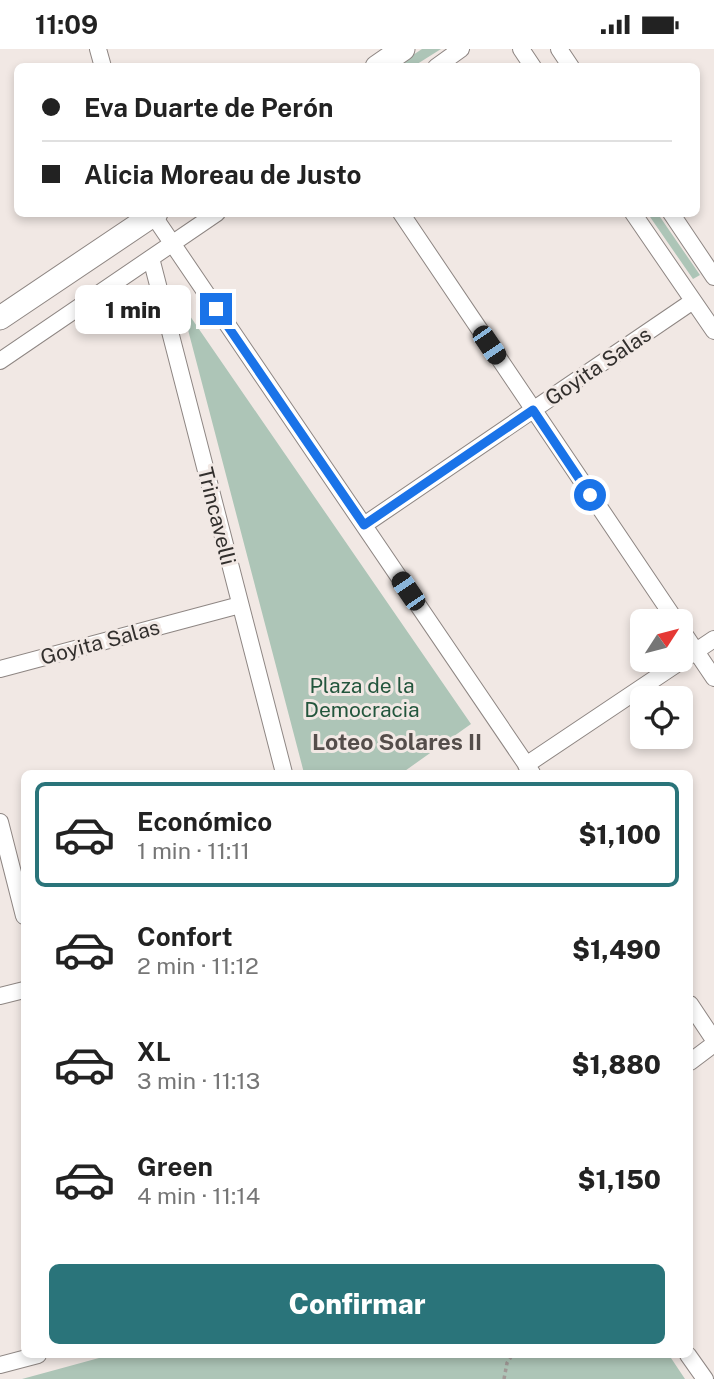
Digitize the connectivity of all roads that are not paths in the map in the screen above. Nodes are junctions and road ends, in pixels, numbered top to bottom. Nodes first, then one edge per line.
1 (403, 49) edge
2 (461, 49) edge
3 (383, 63) edge
4 (442, 63) edge
5 (147, 217) edge
6 (211, 217) edge
7 (404, 217) edge
8 (637, 217) edge
9 (674, 217) edge
10 (172, 244) junction
11 (151, 258) junction
12 (714, 277) edge
13 (693, 301) junction
14 (0, 318) edge
15 (714, 331) edge
16 (0, 361) edge
17 (533, 410) junction
18 (364, 525) junction
19 (240, 605) junction
20 (668, 609) edge
21 (714, 639) edge
22 (693, 647) edge
23 (696, 651) junction
24 (0, 669) edge
25 (714, 678) edge
26 (529, 769) edge
27 (283, 770) edge
28 (0, 822) edge
29 (21, 904) edge
30 (21, 991) edge
31 (0, 996) edge
32 (693, 1009) edge
33 (714, 1042) edge
34 (693, 1060) edge
35 (27, 1358) edge
36 (690, 1358) edge
37 (0, 1365) edge
38 (705, 1379) edge

1 - 3 street
2 - 4 street
5 - 10 street
5 - 14 street
6 - 10 street
7 - 17 street
8 - 13 street
9 - 12 street
10 - 11 street
10 - 18 street
11 - 16 street
11 - 19 street, Trincavelli
13 - 15 street
13 - 17 street, Goyita Salas
17 - 18 street, Goyita Salas
17 - 20 street
18 - 26 street
19 - 24 street, Goyita Salas
19 - 27 street, Trincavelli
21 - 23 street
22 - 23 street
23 - 25 street
23 - 26 street
28 - 29 street
30 - 31 street
32 - 33 street
33 - 34 street
35 - 37 street
36 - 38 street

